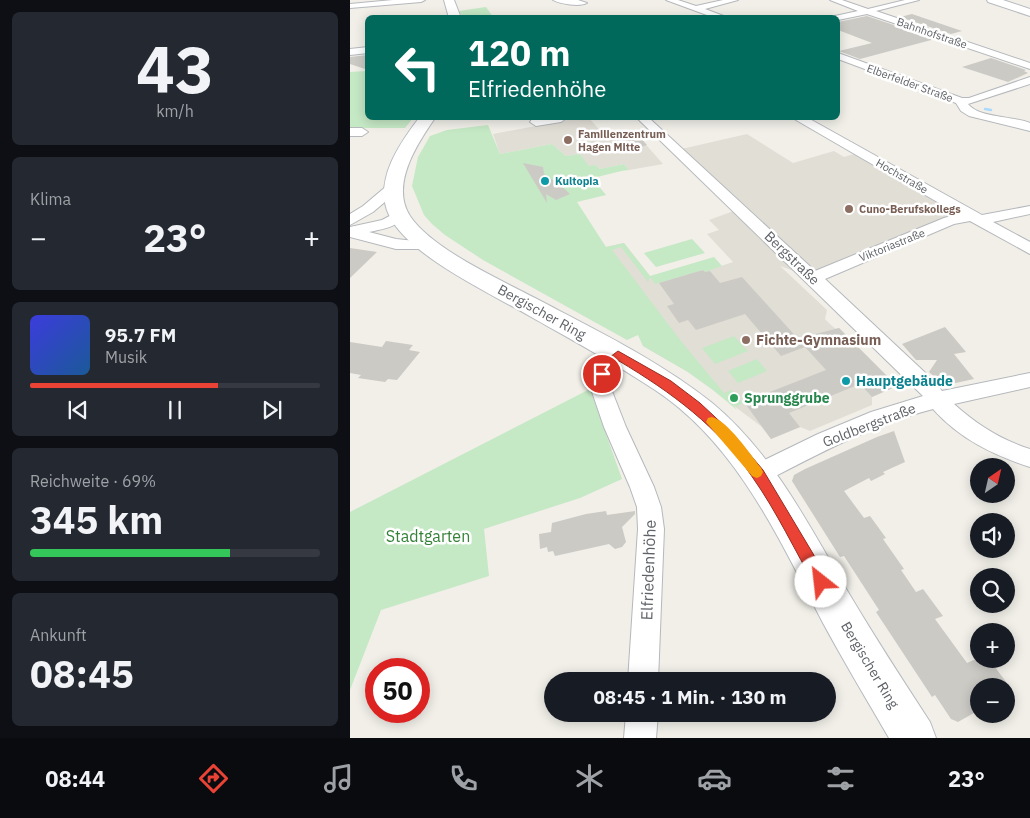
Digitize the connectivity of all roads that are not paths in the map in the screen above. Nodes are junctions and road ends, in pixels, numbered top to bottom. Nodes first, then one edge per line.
1 (421, 0) edge
2 (449, 0) edge
3 (557, 0) edge
4 (670, 0) edge
5 (734, 0) edge
6 (834, 0) edge
7 (915, 0) edge
8 (992, 0) edge
9 (585, 1) edge
10 (350, 6) edge
11 (698, 8) junction
12 (868, 11) junction
13 (574, 12) dead end
14 (1030, 14) edge
15 (454, 15) edge
16 (717, 15) edge
17 (840, 18) edge
18 (365, 50) edge
19 (350, 52) edge
20 (840, 58) edge
21 (1030, 66) edge
22 (1030, 80) edge
23 (961, 101) junction
24 (1012, 109) dead end
25 (426, 120) edge
26 (548, 120) edge
27 (645, 120) edge
28 (804, 120) edge
29 (1006, 120) junction
30 (536, 122) dead end
31 (1030, 127) edge
32 (1030, 138) edge
33 (394, 186) junction
34 (1030, 210) edge
35 (400, 215) junction
36 (976, 218) junction
37 (350, 221) edge
38 (350, 232) edge
39 (429, 246) junction
40 (1030, 249) edge
41 (813, 278) junction
42 (618, 355) junction
43 (1030, 380) edge
44 (937, 401) junction
45 (1030, 458) edge
46 (758, 474) junction
47 (643, 672) edge
48 (641, 722) edge
49 (640, 738) edge
50 (914, 738) edge

1 - 10 street
2 - 15 main road
3 - 9 street
4 - 11 street
5 - 11 street
6 - 12 street, Bahnhofstraße
7 - 12 street
8 - 14 main road
9 - 13 street
11 - 16 street
12 - 17 street
12 - 21 street, Bahnhofstraße
18 - 19 street
20 - 23 street, Elberfelder Straße
22 - 23 street
23 - 29 street, Elberfelder Straße
24 - 29 street
25 - 33 main road, Bergischer Ring
26 - 30 street
27 - 41 street, Bergstraße
28 - 36 street, Hochstraße
29 - 31 street, Elberfelder Straße
29 - 32 street, Elberfelder Straße
33 - 35 main road, Bergischer Ring
33 - 37 street
34 - 36 street, Viktoriastraße
35 - 37 street
35 - 38 street
35 - 39 main road, Bergischer Ring
36 - 40 street, Hochstraße
36 - 41 street, Viktoriastraße
38 - 39 street
39 - 42 main road, Bergischer Ring
41 - 44 street, Bergstraße
42 - 46 main road, Bergischer Ring
42 - 47 street, Elfriedenhöhe
43 - 44 street, Goldbergstraße
44 - 45 street
44 - 46 street, Goldbergstraße
46 - 50 main road, Bergischer Ring
48 - 49 street

